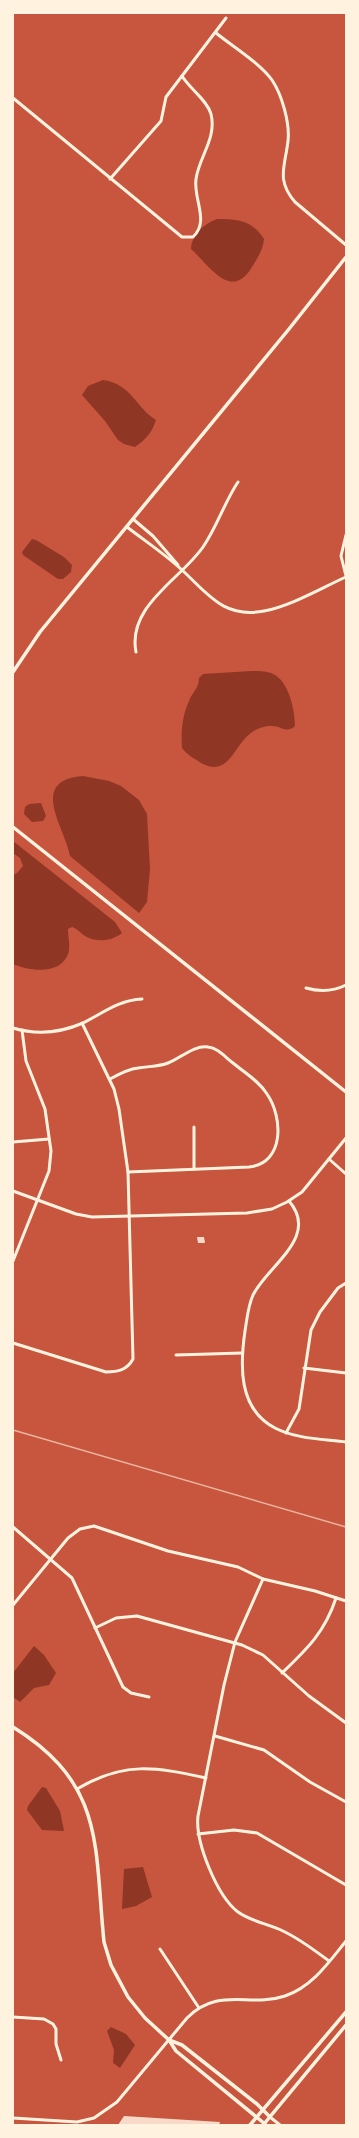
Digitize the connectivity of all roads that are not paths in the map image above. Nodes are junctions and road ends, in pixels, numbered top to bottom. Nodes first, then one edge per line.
1 (226, 18) dead end
2 (216, 33) junction
3 (182, 76) junction
4 (13, 98) edge
5 (110, 179) junction
6 (346, 245) edge
7 (346, 257) edge
8 (238, 482) dead end
9 (133, 519) junction
10 (127, 527) junction
11 (346, 535) edge
12 (182, 571) junction
13 (346, 577) edge
14 (136, 652) dead end
15 (13, 672) edge
16 (13, 827) edge
17 (346, 985) edge
18 (306, 988) dead end
19 (142, 999) dead end
20 (82, 1023) junction
21 (13, 1028) edge
22 (22, 1030) junction
23 (110, 1079) junction
24 (346, 1092) edge
25 (194, 1127) dead end
26 (346, 1138) edge
27 (49, 1139) junction
28 (13, 1142) edge
29 (329, 1159) junction
30 (194, 1169) junction
31 (128, 1172) junction
32 (346, 1174) edge
33 (13, 1191) edge
34 (38, 1199) junction
35 (289, 1201) junction
36 (129, 1217) junction
37 (13, 1260) edge
38 (346, 1283) edge
39 (13, 1343) edge
40 (242, 1353) junction
41 (176, 1355) dead end
42 (304, 1368) junction
43 (346, 1373) edge
44 (286, 1433) junction
45 (346, 1442) edge
46 (13, 1527) edge
47 (51, 1559) junction
48 (263, 1579) junction
49 (336, 1598) junction
50 (346, 1601) edge
51 (13, 1605) edge
52 (95, 1628) junction
53 (235, 1642) junction
54 (282, 1673) junction
55 (149, 1696) dead end
56 (346, 1722) edge
57 (13, 1727) edge
58 (214, 1736) junction
59 (206, 1778) junction
60 (77, 1789) junction
61 (346, 1802) edge
62 (198, 1834) junction
63 (346, 1885) edge
64 (346, 1941) edge
65 (160, 1949) dead end
66 (329, 1961) junction
67 (199, 2008) junction
68 (346, 2012) edge
69 (13, 2017) edge
70 (346, 2025) edge
71 (169, 2040) junction
72 (61, 2060) dead end
73 (263, 2110) junction
74 (256, 2117) junction
75 (270, 2117) junction
76 (13, 2118) edge
77 (34, 2120) junction
78 (34, 2125) edge
79 (250, 2125) edge
80 (265, 2125) edge
81 (280, 2125) edge

1 - 2 street
2 - 3 street
2 - 6 street
3 - 5 street
3 - 5 street
4 - 5 street
7 - 9 street
8 - 12 street
9 - 10 street
9 - 12 street
10 - 12 street
10 - 15 street
11 - 13 street
12 - 13 street
12 - 14 street
16 - 24 street
17 - 18 street
19 - 20 street
20 - 22 street
20 - 23 street
21 - 22 street
22 - 27 street
23 - 30 street
23 - 31 street
25 - 30 street
26 - 29 street
27 - 28 street
27 - 34 street
29 - 32 street
29 - 35 street
30 - 31 street
31 - 36 street
33 - 34 street
34 - 36 street
34 - 37 street
35 - 36 street
35 - 40 street
36 - 39 street
38 - 42 street
40 - 41 street
40 - 44 street
42 - 43 street
42 - 44 street
44 - 45 street
46 - 47 street
47 - 48 street
47 - 51 street
47 - 52 street
48 - 49 street
48 - 53 street
49 - 50 street
49 - 54 street
52 - 53 street
52 - 55 street
53 - 54 street
53 - 58 street
54 - 56 street
57 - 60 street
58 - 59 street
58 - 61 street
59 - 60 street
59 - 62 street
60 - 71 street
62 - 63 street
62 - 66 street
64 - 66 street
65 - 67 street
66 - 67 street
67 - 71 street
68 - 73 street
69 - 72 street
70 - 75 street
71 - 73 street
71 - 74 street
71 - 77 street
73 - 74 street
73 - 75 street
74 - 79 street
74 - 80 street
75 - 80 street
75 - 81 street
76 - 77 street
77 - 78 street

